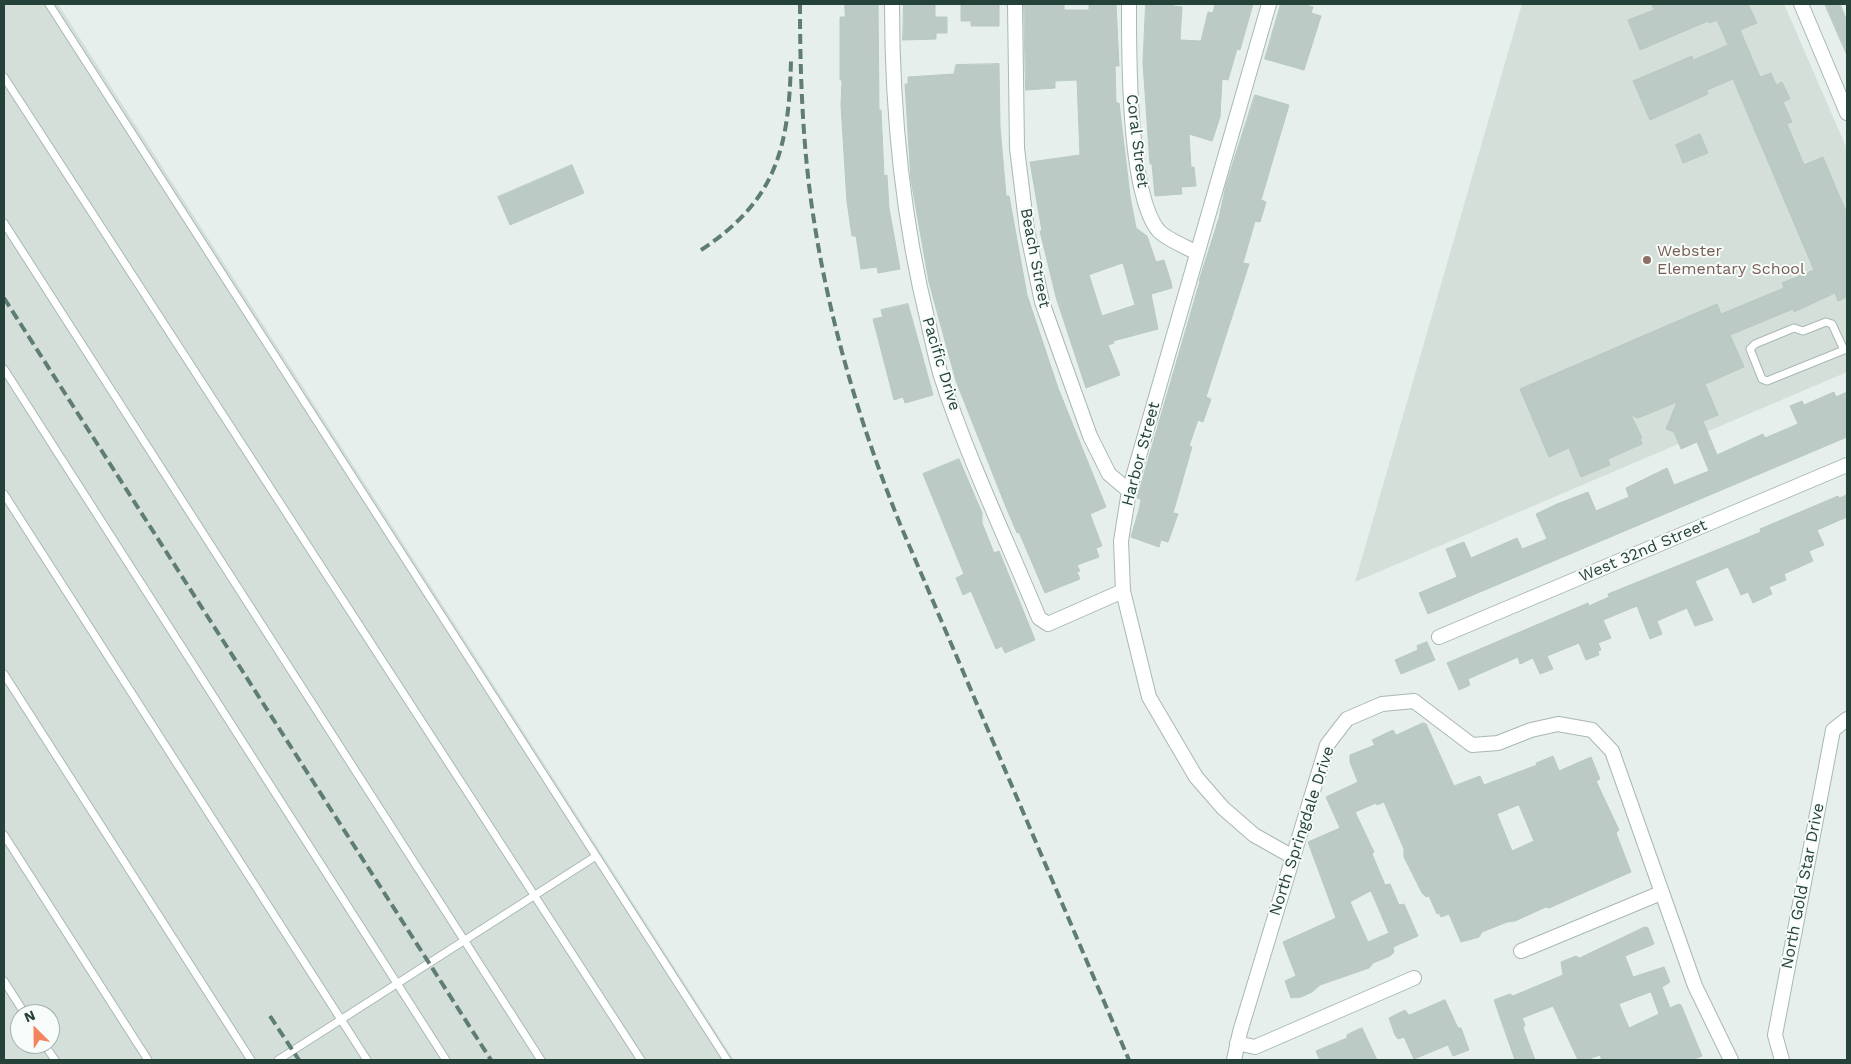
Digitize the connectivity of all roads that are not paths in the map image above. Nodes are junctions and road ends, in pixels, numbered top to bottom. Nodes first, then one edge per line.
1 (49, 4) edge
2 (892, 4) edge
3 (1015, 4) edge
4 (1130, 4) edge
5 (1270, 4) edge
6 (1801, 4) edge
7 (4, 77) edge
8 (1847, 113) edge
9 (4, 223) edge
10 (1198, 253) junction
11 (1846, 349) edge
12 (4, 369) edge
13 (1847, 465) edge
14 (1129, 491) junction
15 (4, 494) edge
16 (1124, 591) junction
17 (1439, 637) dead end
18 (4, 674) edge
19 (1847, 719) edge
20 (4, 835) edge
21 (596, 856) junction
22 (1293, 857) junction
23 (1661, 893) junction
24 (534, 896) junction
25 (464, 940) junction
26 (1521, 951) dead end
27 (1414, 978) dead end
28 (4, 980) edge
29 (397, 983) junction
30 (19, 1004) edge
31 (341, 1020) junction
32 (1237, 1043) junction
33 (148, 1060) edge
34 (251, 1060) edge
35 (278, 1060) edge
36 (366, 1060) edge
37 (446, 1060) edge
38 (541, 1060) edge
39 (642, 1060) edge
40 (727, 1060) edge
41 (1234, 1060) edge
42 (1731, 1060) edge
43 (1782, 1060) edge

1 - 21 lane
2 - 16 street, Pacific Drive
3 - 14 street, Beach Street
4 - 10 street, Coral Street
5 - 10 street, Harbor Street
6 - 8 street
7 - 24 lane
9 - 25 lane
10 - 14 street, Harbor Street
11 - 11 lane
12 - 29 lane
13 - 17 street, West 32nd Street
14 - 16 street, Harbor Street
15 - 31 lane
16 - 22 street, Harbor Street
18 - 34 lane
19 - 43 street, North Gold Star Drive
20 - 33 lane
21 - 24 lane
21 - 40 lane
22 - 23 street, North Springdale Drive
22 - 32 street, North Springdale Drive
23 - 26 street
23 - 42 street, North Springdale Drive
24 - 25 lane
24 - 39 lane
25 - 29 lane
25 - 38 lane
27 - 32 street
28 - 30 lane
29 - 31 lane
29 - 37 lane
31 - 35 lane
31 - 36 lane
32 - 41 street, North Springdale Drive

